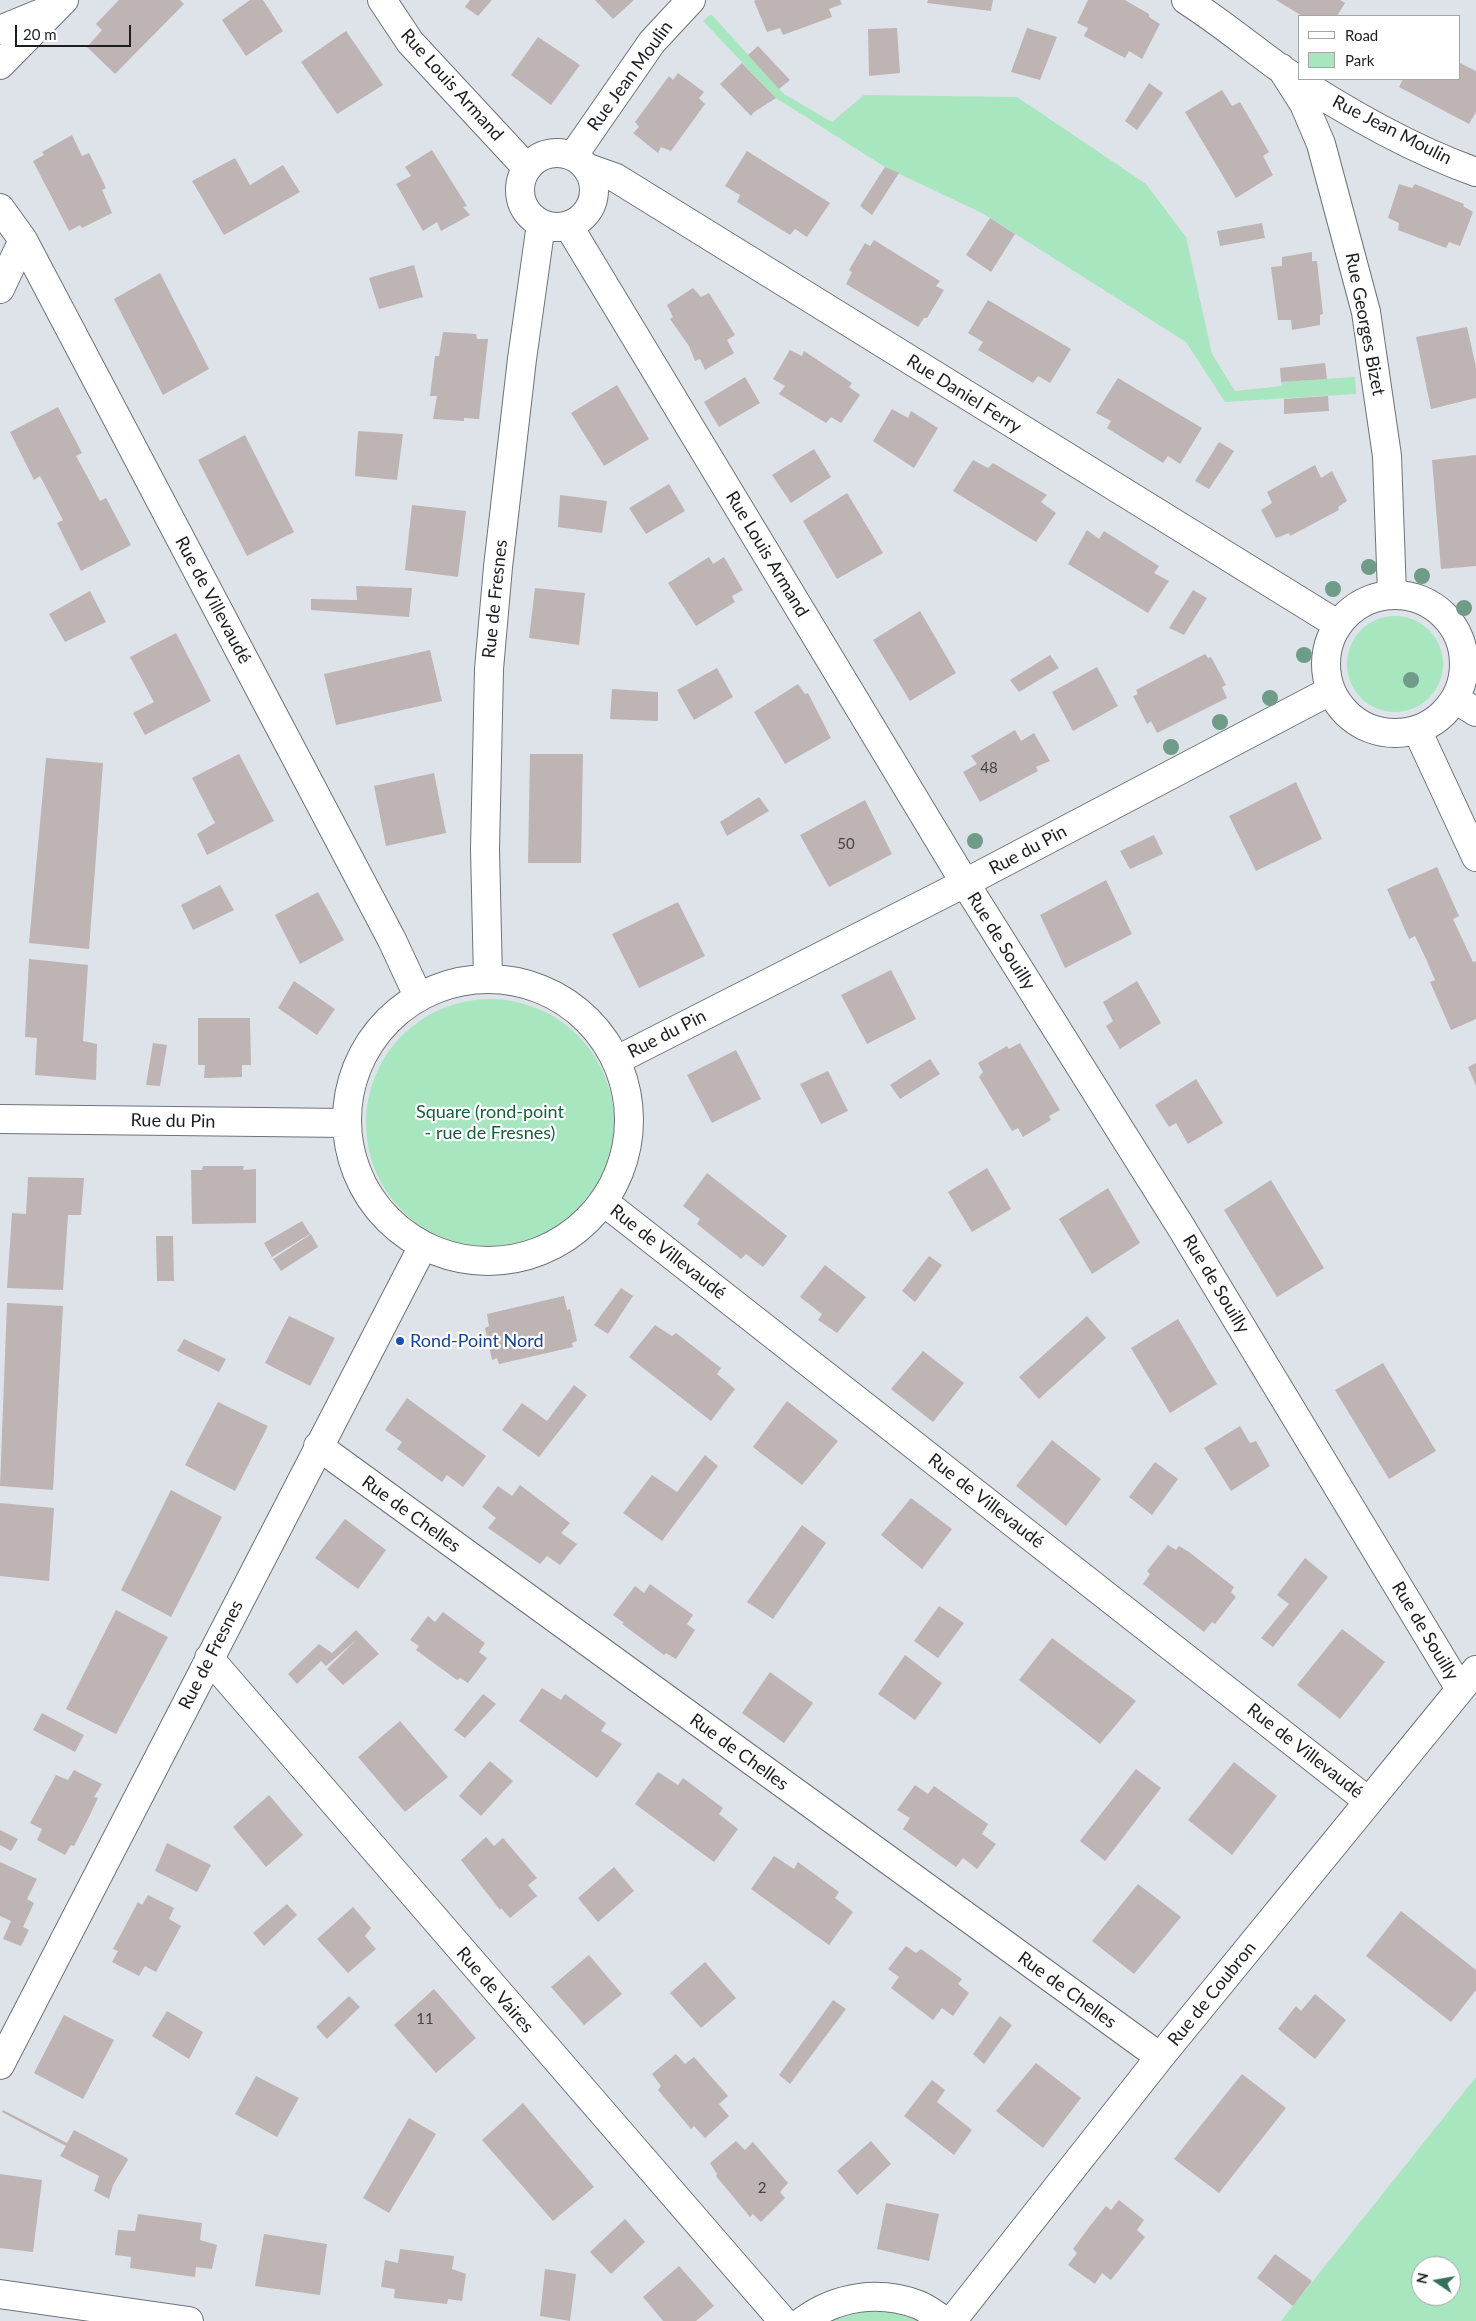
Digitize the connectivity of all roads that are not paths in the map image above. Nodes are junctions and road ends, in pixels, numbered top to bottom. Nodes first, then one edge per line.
1 (382, 0) edge
2 (692, 0) edge
3 (1186, 0) edge
4 (61, 2) edge
5 (0, 30) edge
6 (0, 65) edge
7 (1281, 68) junction
8 (1298, 78) edge
9 (1301, 80) edge
10 (580, 162) junction
11 (527, 168) junction
12 (1476, 172) edge
13 (0, 208) edge
14 (554, 225) junction
15 (23, 240) junction
16 (0, 289) edge
17 (1392, 594) junction
18 (1337, 624) junction
19 (1469, 645) edge
20 (1330, 691) junction
21 (1465, 705) edge
22 (1417, 730) junction
23 (1476, 856) edge
24 (965, 883) junction
25 (488, 978) junction
26 (418, 996) junction
27 (617, 1060) junction
28 (0, 1119) edge
29 (346, 1123) junction
30 (604, 1202) junction
31 (422, 1246) junction
32 (318, 1446) junction
33 (210, 1658) junction
34 (1468, 1679) edge
35 (1368, 1801) junction
36 (1160, 2057) junction
37 (0, 2064) edge
38 (0, 2294) edge
39 (189, 2321) edge
40 (783, 2321) edge
41 (803, 2321) edge
42 (945, 2321) edge
43 (952, 2321) edge

1 - 11 street, Rue Louis Armand
2 - 10 street, Rue Jean Moulin
3 - 7 street, Rue Jean Moulin
4 - 5 street
4 - 6 street
7 - 8 street, Rue Jean Moulin
7 - 17 street, Rue Georges Bizet
9 - 12 street, Rue Jean Moulin
10 - 11 street
10 - 14 street
10 - 18 street, Rue Daniel Ferry
11 - 14 street
13 - 15 street, Rue de Villevaudé
14 - 24 street, Rue Louis Armand
14 - 25 street, Rue de Fresnes
15 - 16 street
15 - 26 street, Rue de Villevaudé
17 - 18 street
17 - 19 street
18 - 20 street
19 - 21 street
20 - 22 street
20 - 24 street, Rue du Pin
21 - 22 street
22 - 23 street
24 - 27 street, Rue du Pin
24 - 34 street, Rue de Souilly
25 - 26 street
25 - 27 street
26 - 29 street
27 - 30 street
28 - 29 street, Rue du Pin
29 - 31 street
30 - 31 street
30 - 35 street, Rue de Villevaudé
31 - 32 street, Rue de Fresnes
32 - 33 street, Rue de Fresnes
32 - 36 street, Rue de Chelles
33 - 37 street, Rue de Fresnes
33 - 40 street, Rue de Vaires
34 - 35 street, Rue de Coubron
35 - 36 street, Rue de Coubron
36 - 43 street, Rue de Coubron
38 - 39 street
41 - 42 street

